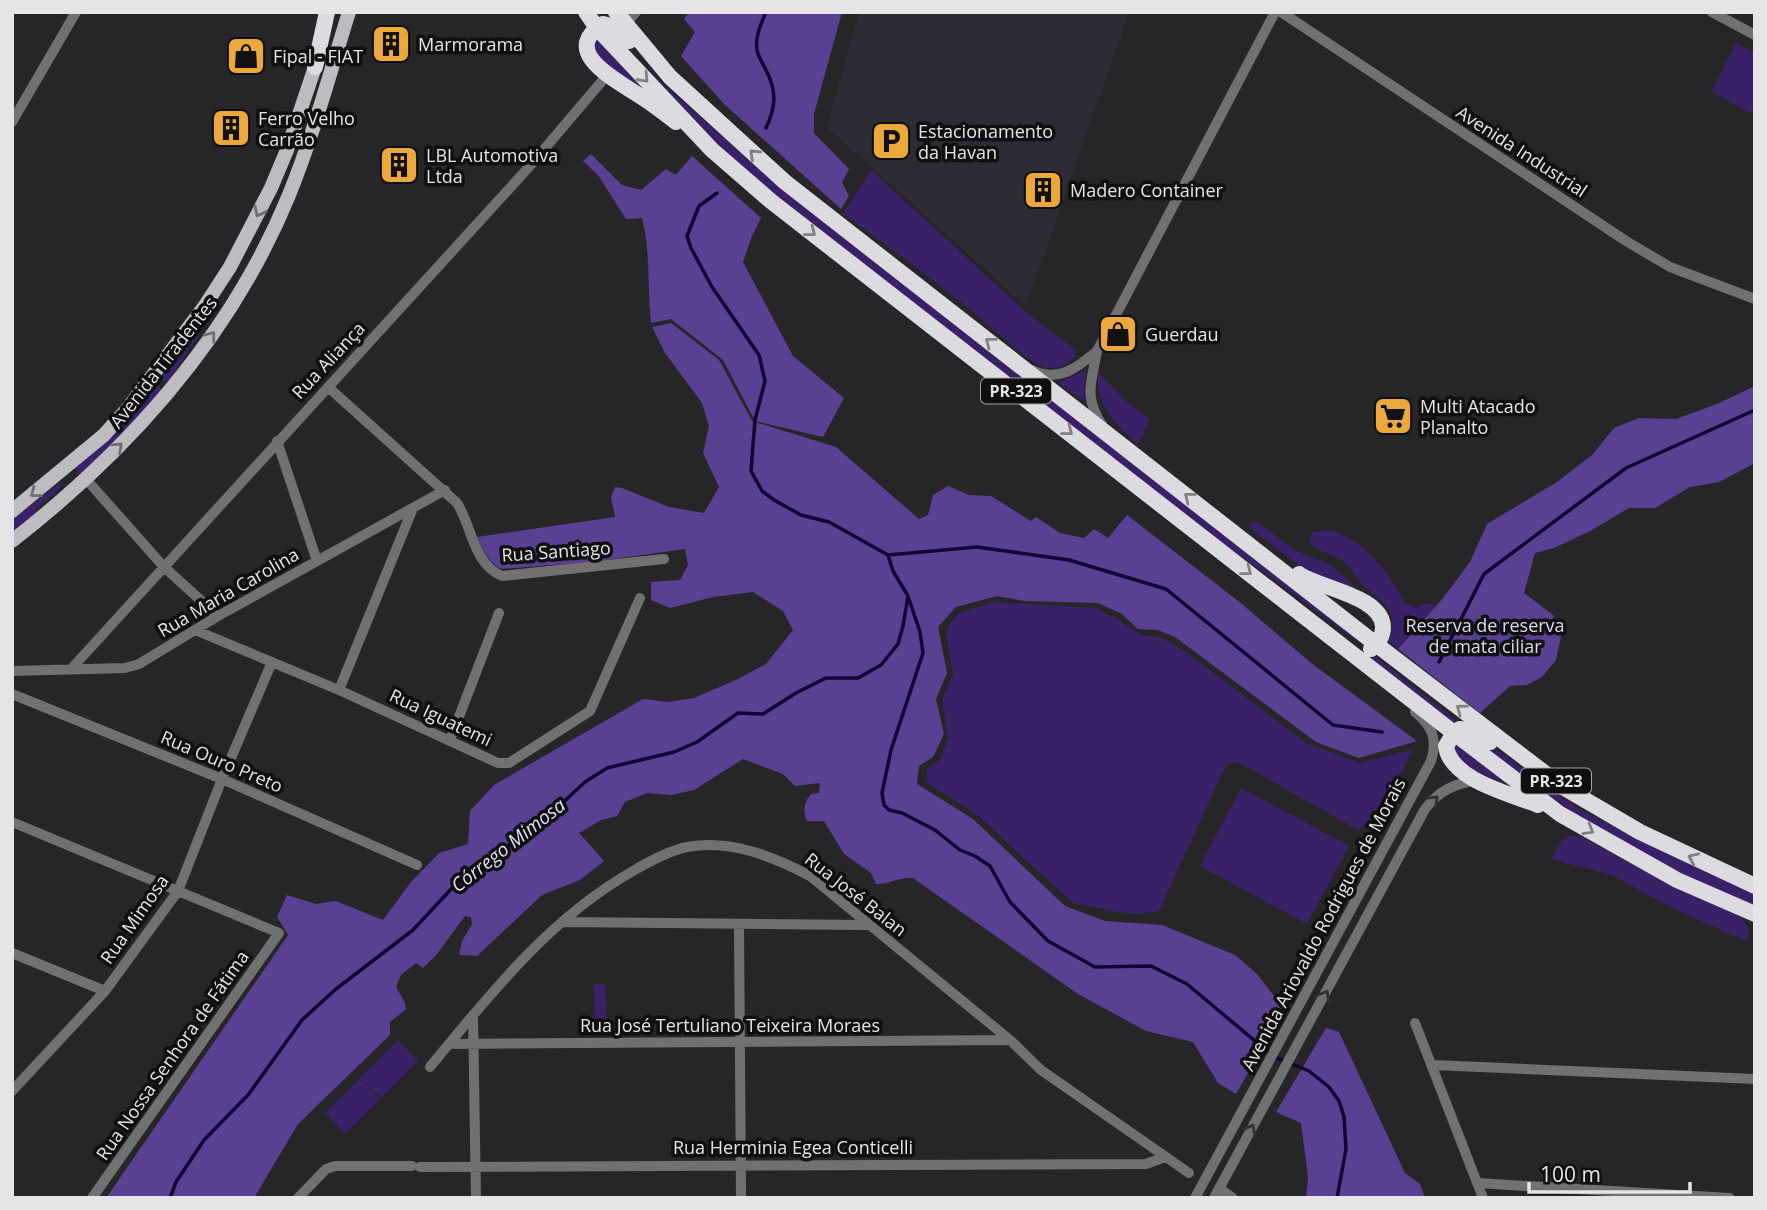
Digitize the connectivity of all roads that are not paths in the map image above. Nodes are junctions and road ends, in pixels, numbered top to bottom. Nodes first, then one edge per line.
1 (76, 12) edge
2 (320, 12) edge
3 (327, 12) edge
4 (349, 12) edge
5 (586, 12) edge
6 (1278, 12) edge
7 (1712, 12) edge
8 (616, 20) edge
9 (1755, 34) edge
10 (314, 67) junction
11 (608, 74) junction
12 (15, 109) edge
13 (12, 122) edge
14 (287, 150) junction
15 (712, 150) junction
16 (303, 156) junction
17 (1755, 299) edge
18 (1097, 351) junction
19 (1017, 362) junction
20 (152, 376) junction
21 (328, 387) junction
22 (169, 390) junction
23 (1107, 433) junction
24 (276, 441) junction
25 (61, 472) junction
26 (80, 482) junction
27 (445, 490) junction
28 (413, 508) junction
29 (12, 511) edge
30 (12, 541) edge
31 (1251, 545) junction
32 (664, 559) dead end
33 (317, 561) junction
34 (164, 566) junction
35 (640, 598) dead end
36 (499, 613) dead end
37 (218, 616) junction
38 (195, 630) junction
39 (1324, 631) junction
40 (1377, 645) junction
41 (272, 662) junction
42 (72, 668) junction
43 (12, 671) edge
44 (1381, 677) junction
45 (339, 690) junction
46 (12, 694) edge
47 (1454, 733) junction
48 (450, 740) junction
49 (222, 779) junction
50 (1476, 780) junction
51 (1563, 787) junction
52 (1560, 814) junction
53 (12, 822) edge
54 (417, 865) dead end
55 (1755, 886) edge
56 (178, 891) junction
57 (1755, 914) edge
58 (563, 922) junction
59 (739, 924) junction
60 (868, 925) junction
61 (12, 953) edge
62 (105, 991) junction
63 (473, 1015) junction
64 (1415, 1023) dead end
65 (1010, 1040) junction
66 (740, 1043) junction
67 (449, 1044) junction
68 (474, 1044) junction
69 (1433, 1065) junction
70 (430, 1067) dead end
71 (1755, 1079) edge
72 (12, 1091) edge
73 (1165, 1157) junction
74 (741, 1164) junction
75 (475, 1166) junction
76 (1189, 1173) dead end
77 (1478, 1183) junction
78 (1217, 1193) edge
79 (92, 1198) edge
80 (298, 1198) edge
81 (476, 1198) edge
82 (741, 1198) edge
83 (1195, 1198) edge
84 (1233, 1198) edge
85 (1483, 1198) edge
86 (1730, 1198) edge

1 - 12 street
2 - 10 highway
3 - 10 highway
4 - 16 main road, Avenida Tiradentes
5 - 8 highway, PR-323
6 - 17 street, Avenida Industrial
6 - 18 street
7 - 9 street
8 - 11 highway
8 -> 15 highway, PR-323
19 -> 8 highway, PR-323
10 - 14 main road, Avenida Tiradentes
11 - 15 highway
11 - 21 street, Rua Aliança
12 - 13 street
14 - 16 main road
14 -> 20 main road, Avenida Tiradentes
15 -> 39 highway, PR-323
22 -> 16 main road, Avenida Tiradentes
18 - 19 street
18 - 23 street
19 - 23 highway, PR-323
20 - 22 main road
20 - 25 main road, Avenida Tiradentes
21 - 24 street, Rua Aliança
21 - 27 street, Rua Santiago
26 -> 22 main road, Avenida Tiradentes
31 -> 23 highway, PR-323
24 - 33 street
24 - 34 street, Rua Aliança
25 - 26 main road
25 -> 29 main road, Avenida Tiradentes
26 - 30 main road, Avenida Tiradentes
26 - 34 street
27 - 28 street, Rua Maria Carolina
27 - 32 street, Rua Santiago
28 - 33 street, Rua Maria Carolina
28 - 45 street
31 - 40 highway, PR-323
31 - 40 highway
33 - 37 street, Rua Maria Carolina
34 - 37 street
34 - 42 street, Rua Aliança
35 - 48 street, Rua Iguatemi
36 - 48 street
37 - 38 street, Rua Maria Carolina
38 - 41 street, Rua Iguatemi
38 - 42 street, Rua Maria Carolina
39 - 40 highway
39 - 44 highway, PR-323
51 -> 40 highway, PR-323
41 - 45 street, Rua Iguatemi
41 - 49 street, Rua Mimosa
42 - 43 street, Rua Maria Carolina
44 - 47 highway, PR-323
44 - 83 street, Avenida Ariovaldo Rodrigues de Morais
45 - 48 street, Rua Iguatemi
46 - 49 street, Rua Ouro Preto
47 - 50 highway
47 - 51 highway
47 - 52 highway, PR-323
49 - 54 street, Rua Ouro Preto
49 - 56 street, Rua Mimosa
50 - 52 highway
78 -> 50 street, Avenida Ariovaldo Rodrigues de Morais
55 -> 51 highway, PR-323
52 -> 57 highway, PR-323
53 - 56 street
56 - 62 street, Rua Mimosa
56 - 79 street, Rua Nossa Senhora de Fátima
58 - 59 street
58 - 60 street, Rua José Balan
58 - 63 street, Rua José Balan
59 - 60 street
59 - 66 street
60 - 65 street, Rua José Balan
61 - 62 street
62 - 72 street, Rua Mimosa
63 - 67 street, Rua José Balan
63 - 68 street
64 - 69 street
65 - 66 street, Rua José Tertuliano Teixeira Moraes
65 - 73 street, Rua José Balan
66 - 68 street, Rua José Tertuliano Teixeira Moraes
66 - 74 street
67 - 68 street, Rua José Tertuliano Teixeira Moraes
67 - 70 street, Rua José Balan
68 - 75 street
69 - 71 street
69 - 77 street
73 - 74 street, Rua Herminia Egea Conticelli
73 - 76 street, Rua José Balan
74 - 75 street, Rua Herminia Egea Conticelli
74 - 82 street
75 - 80 street, Rua Herminia Egea Conticelli
75 - 81 street
77 - 85 street
77 - 86 street
78 - 84 street

